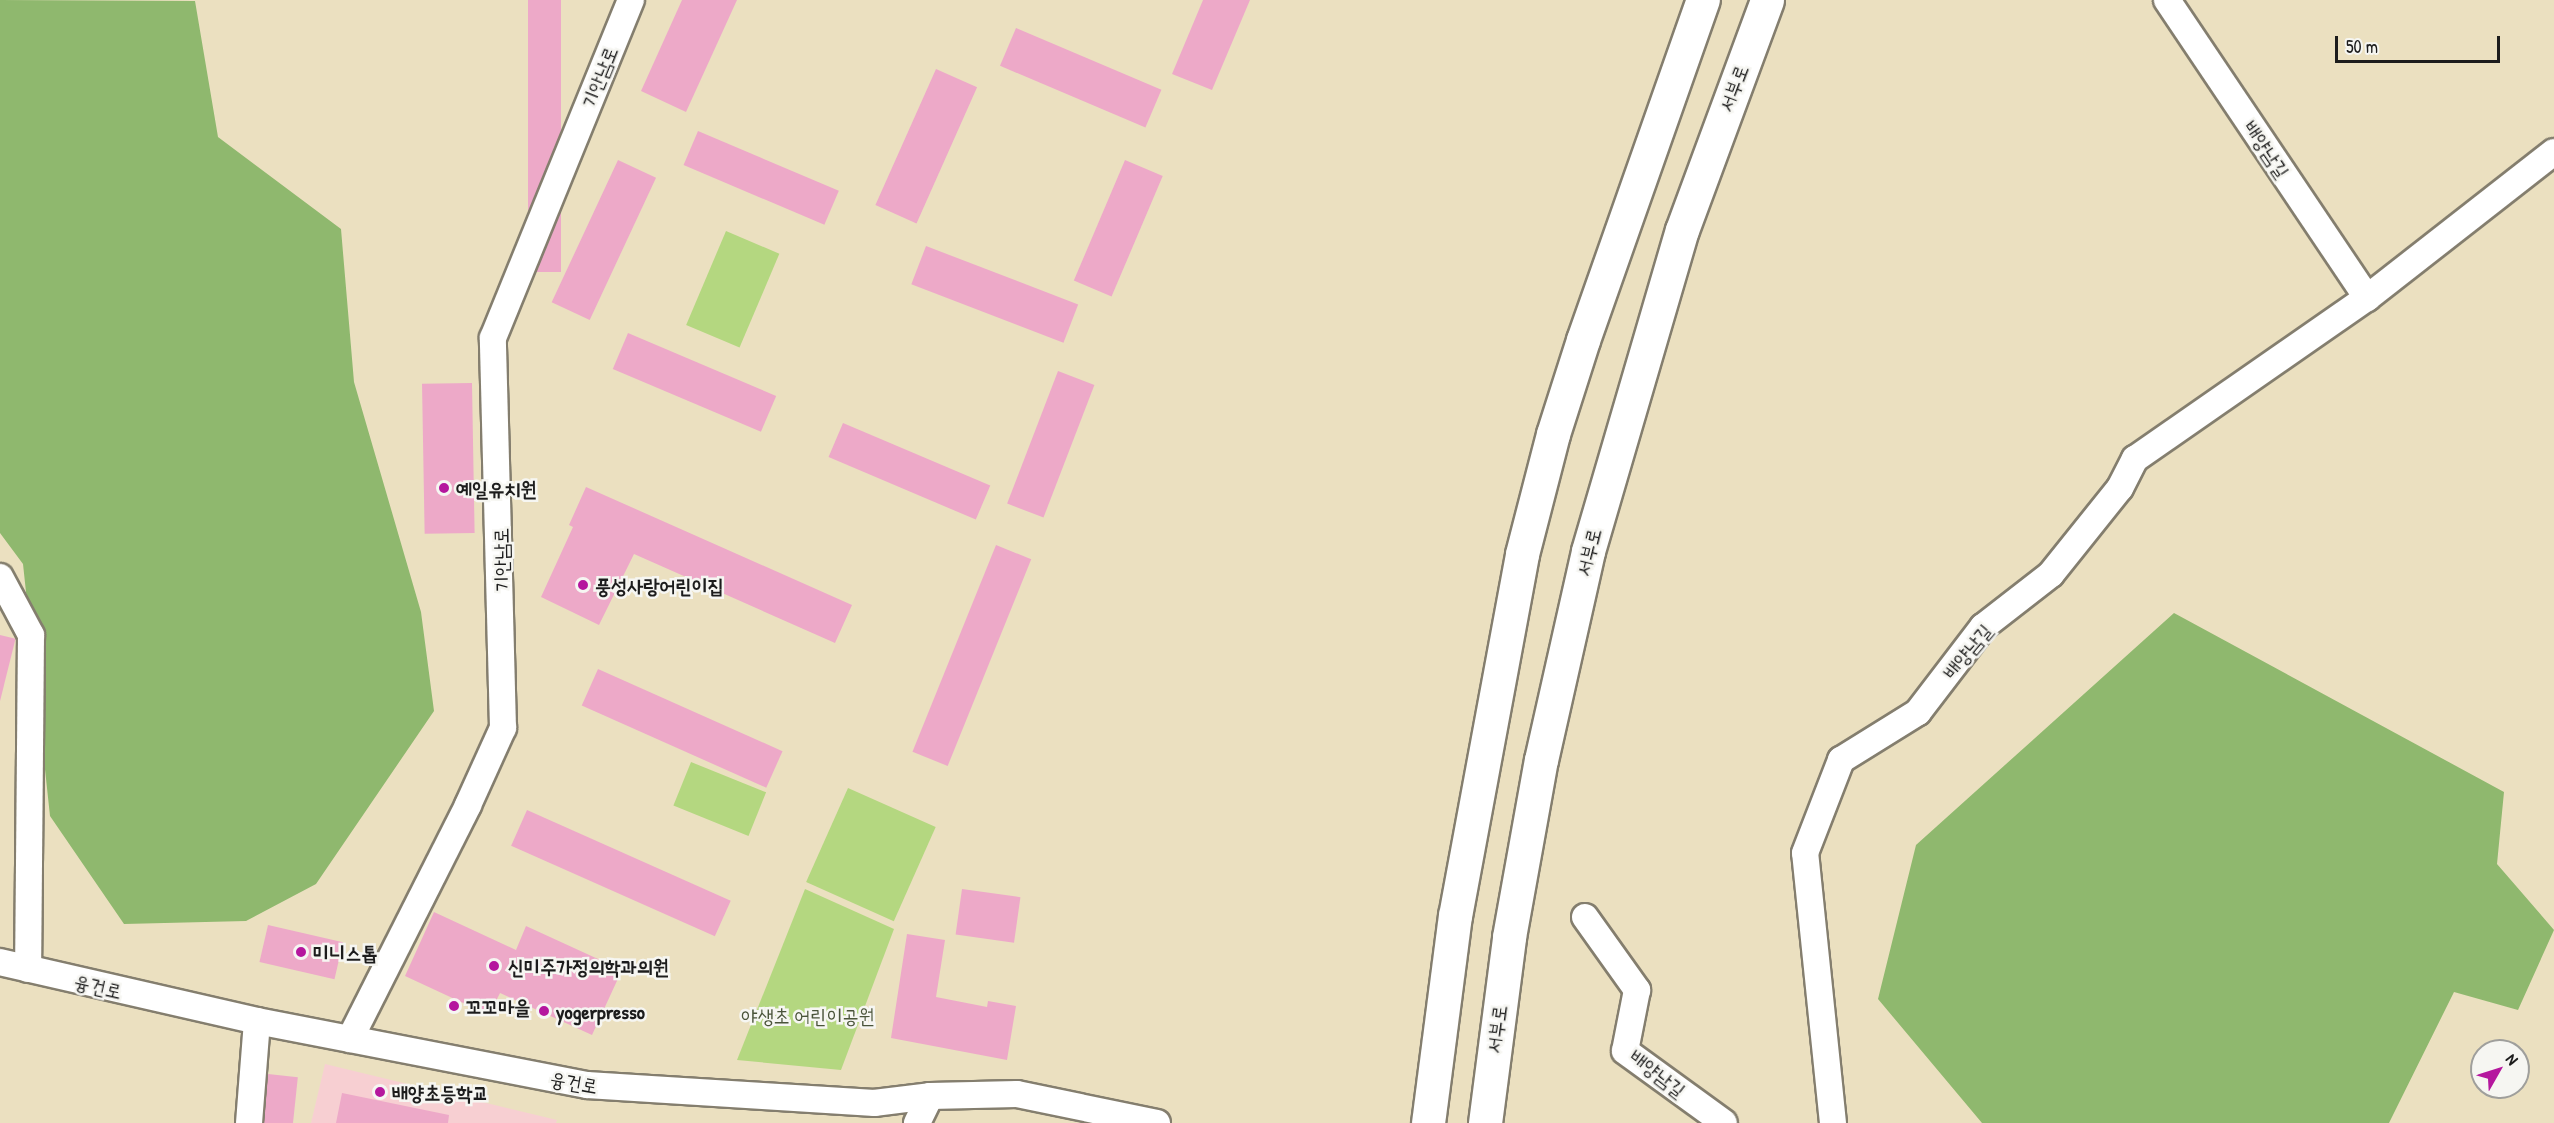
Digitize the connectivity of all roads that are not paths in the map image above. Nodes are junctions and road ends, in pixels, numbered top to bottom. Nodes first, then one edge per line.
1 (631, 0) edge
2 (1703, 0) edge
3 (1767, 0) edge
4 (2167, 0) edge
5 (2554, 152) edge
6 (2367, 298) junction
7 (0, 577) edge
8 (1585, 917) dead end
9 (0, 962) edge
10 (28, 969) junction
11 (257, 1021) junction
12 (350, 1039) junction
13 (930, 1096) junction
14 (249, 1123) edge
15 (917, 1123) edge
16 (1156, 1123) edge
17 (1428, 1123) edge
18 (1485, 1123) edge
19 (1724, 1123) edge
20 (1833, 1123) edge

1 - 12 street, 기안남로
2 - 17 main road
3 - 18 main road, 서부로
4 - 6 street, 배양남길
5 - 6 street, 배양남길
6 - 20 street, 배양남길
7 - 10 street
8 - 19 street, 배양남길
9 - 10 street, 융건로
10 - 11 street, 융건로
11 - 12 street, 융건로
11 - 14 street
12 - 13 street, 융건로
13 - 15 street
13 - 16 street, 융건로

